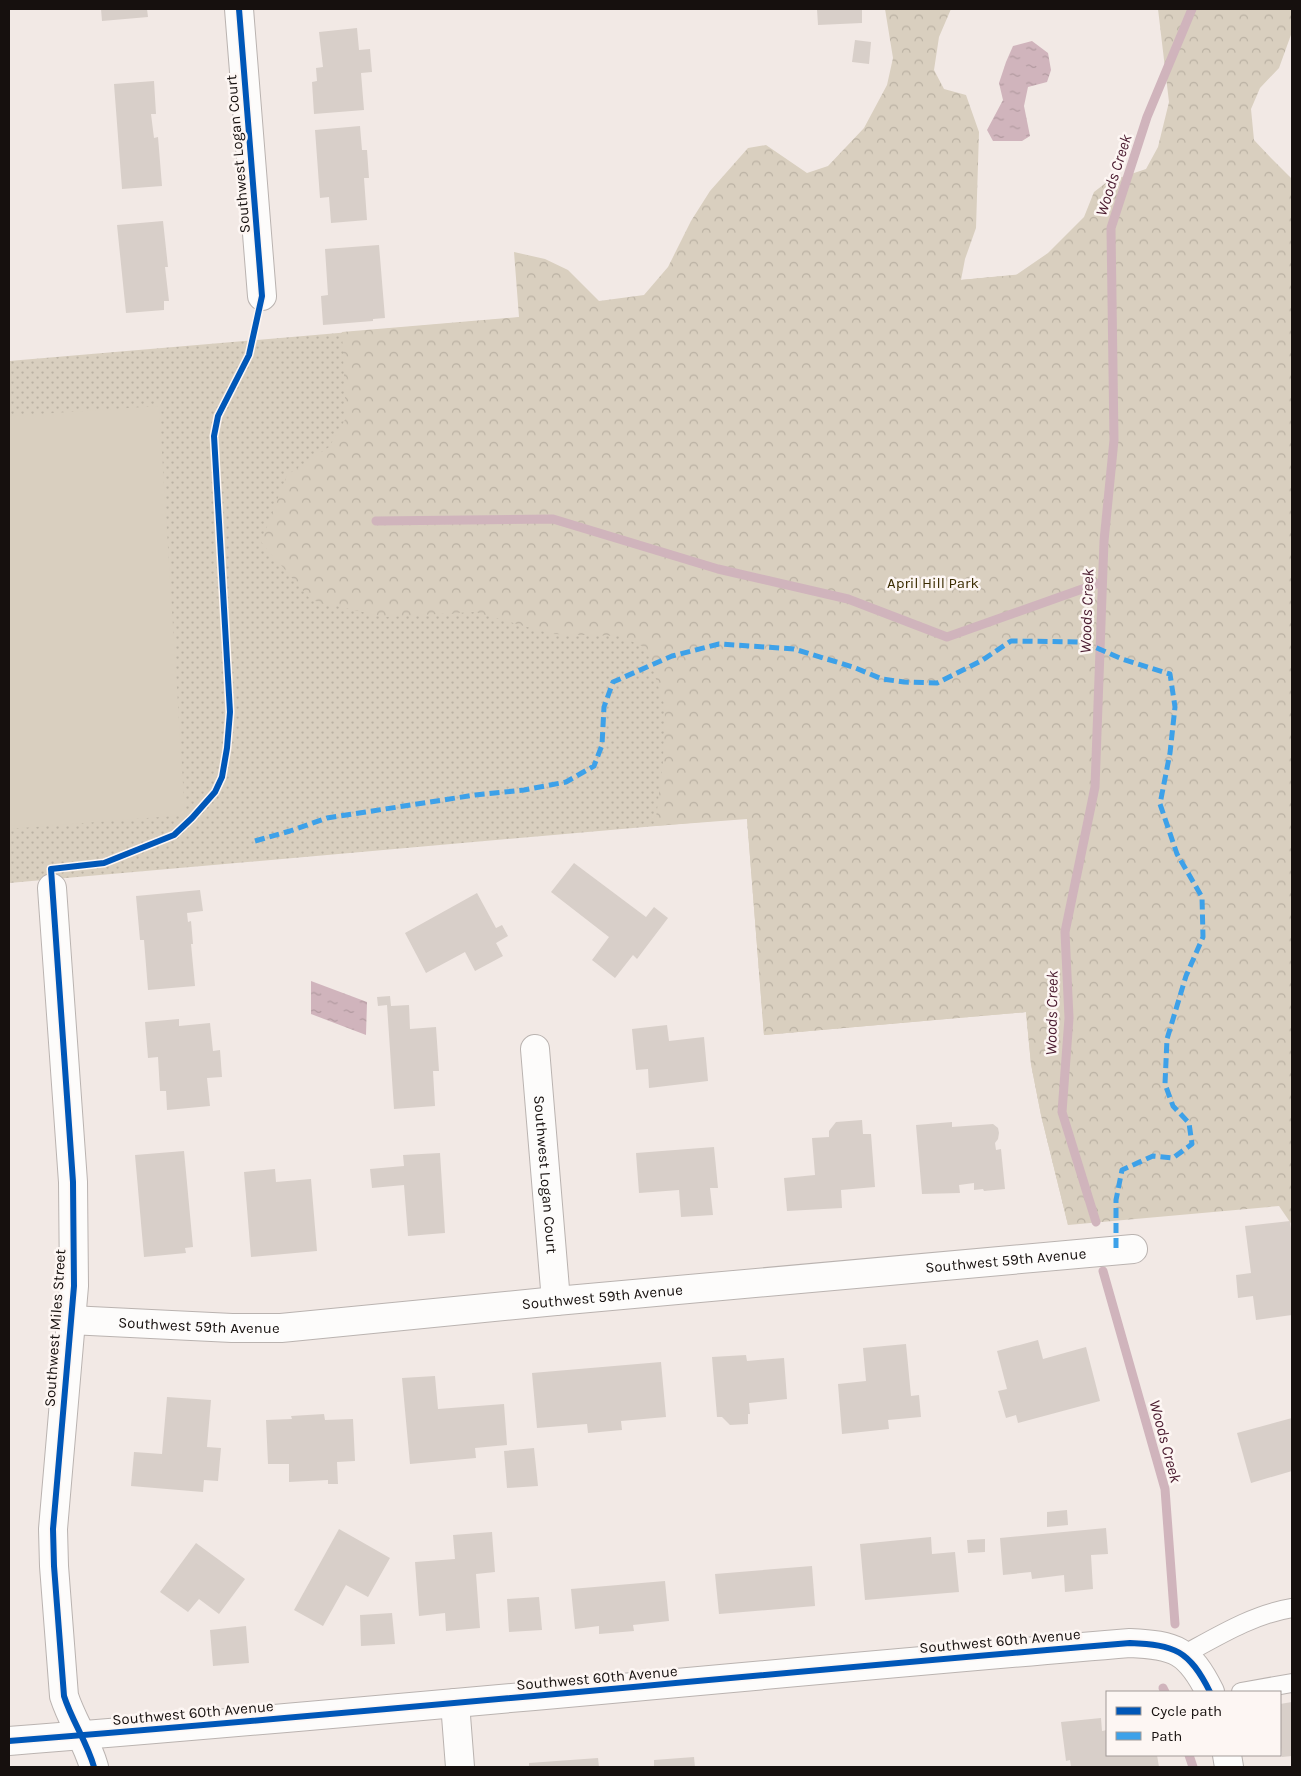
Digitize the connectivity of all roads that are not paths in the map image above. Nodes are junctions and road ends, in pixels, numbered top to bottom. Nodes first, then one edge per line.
1 (239, 9) edge
2 (262, 296) dead end
3 (52, 888) dead end
4 (535, 1049) dead end
5 (1133, 1249) dead end
6 (556, 1301) junction
7 (70, 1320) junction
8 (1292, 1608) edge
9 (1185, 1654) junction
10 (1292, 1682) edge
11 (1209, 1691) edge
12 (1246, 1691) edge
13 (455, 1703) junction
14 (82, 1736) junction
15 (9, 1741) edge
16 (94, 1767) edge
17 (460, 1767) edge

1 - 2 street, Southwest Logan Court
3 - 7 street, Southwest Miles Street
4 - 6 street, Southwest Logan Court
5 - 6 street, Southwest 59th Avenue
6 - 7 street, Southwest 59th Avenue
7 - 14 street, Southwest Miles Street
8 - 9 lane
9 - 11 street
9 - 13 street, Southwest 60th Avenue
10 - 12 lane
13 - 14 street, Southwest 60th Avenue
13 - 17 street
14 - 15 street, Southwest 60th Avenue
14 - 16 street, Southwest Miles Street

